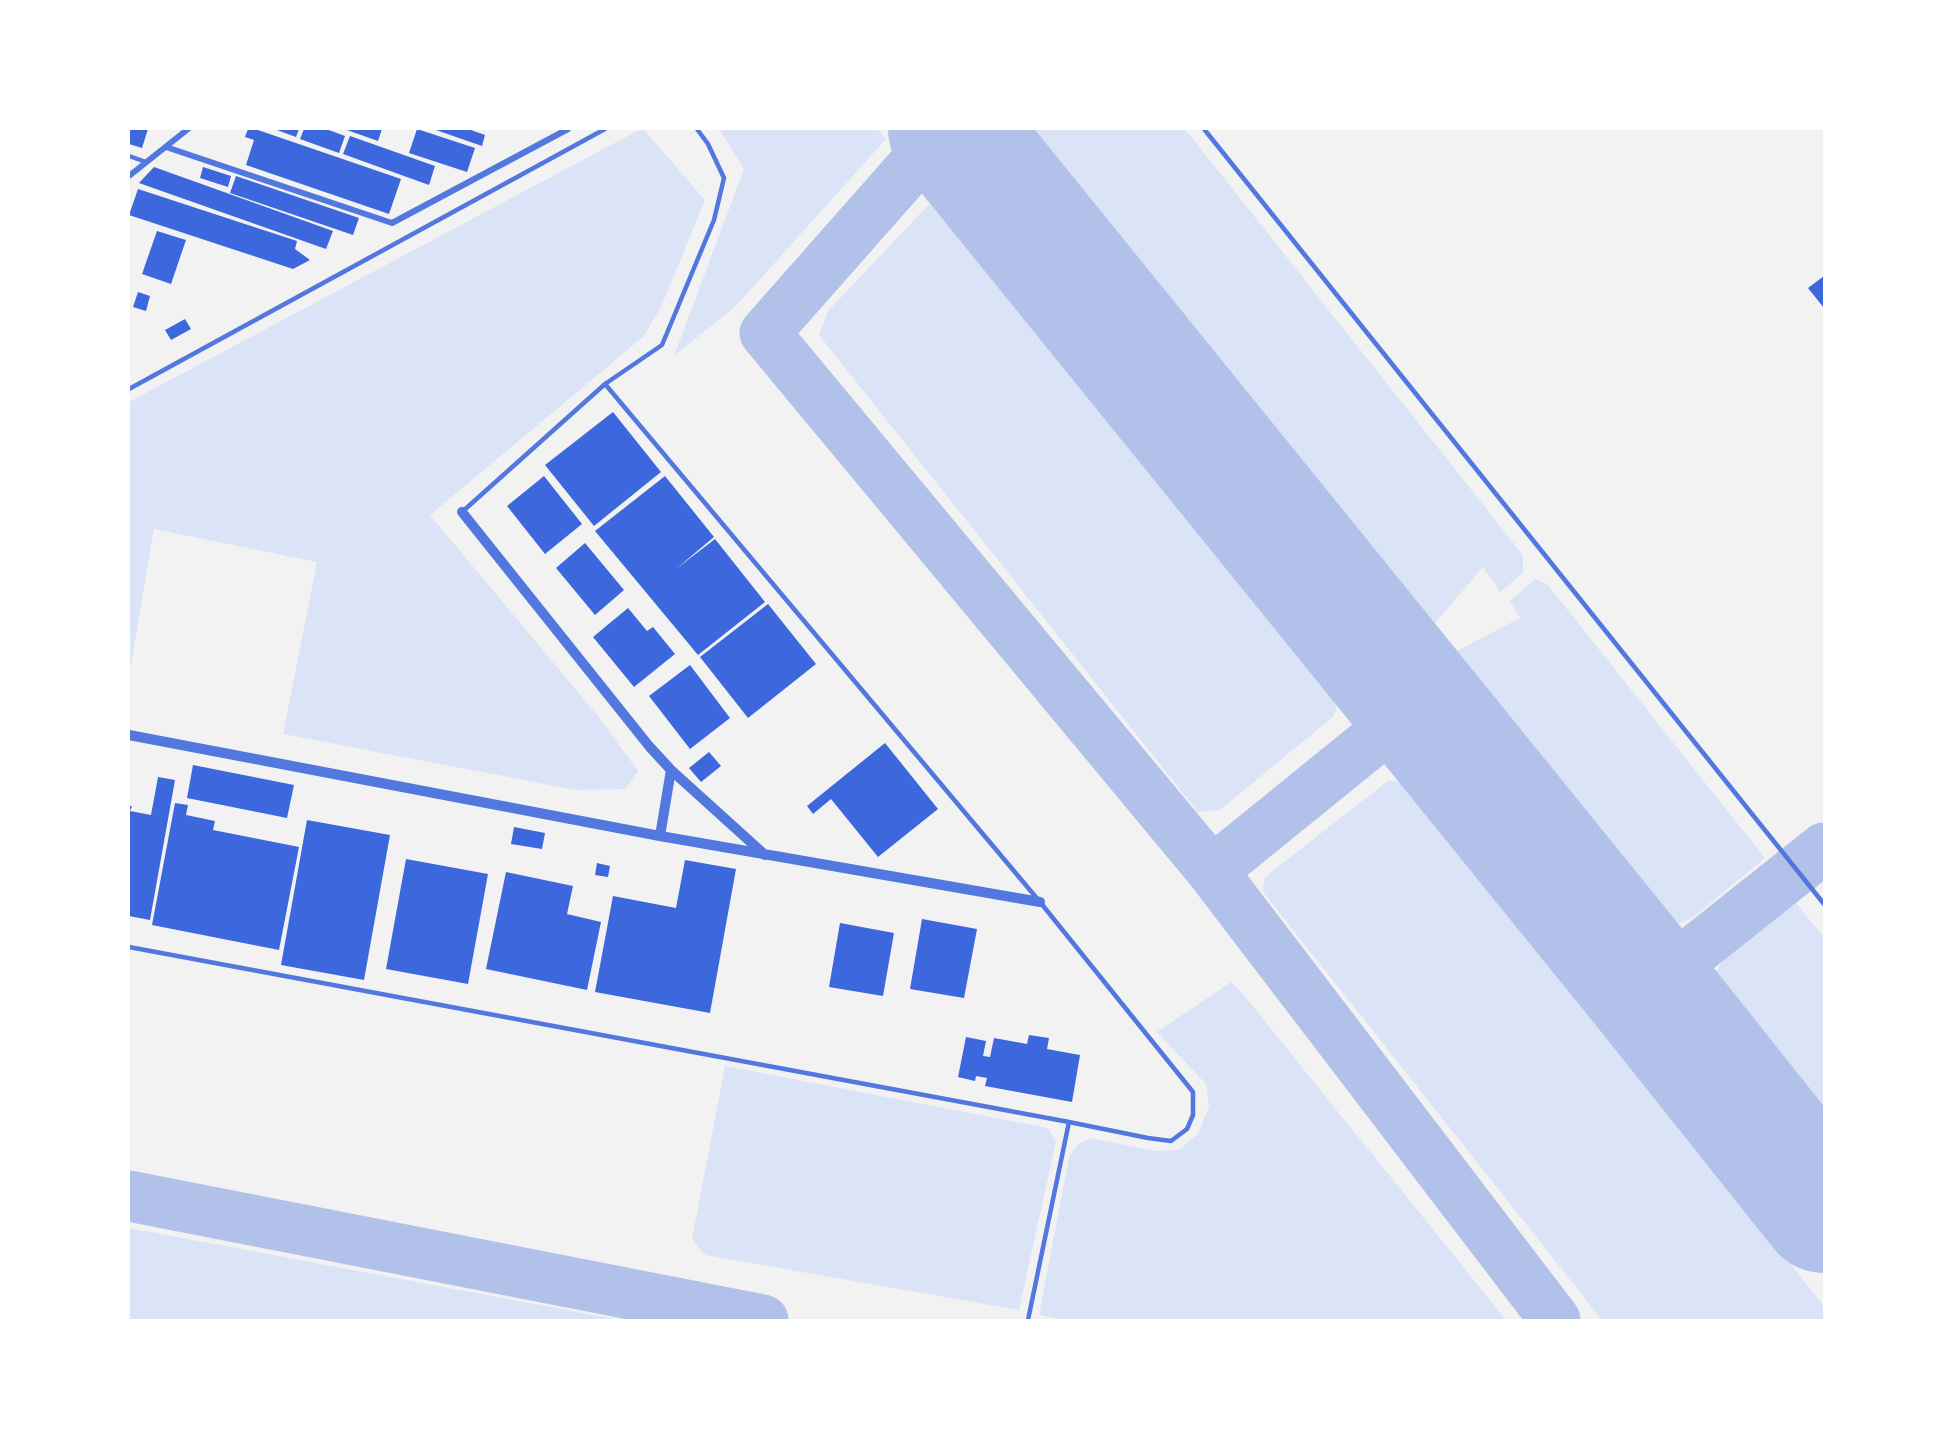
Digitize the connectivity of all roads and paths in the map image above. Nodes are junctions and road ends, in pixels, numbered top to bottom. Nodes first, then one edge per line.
1 (188, 129) edge
2 (568, 129) edge
3 (606, 129) edge
4 (697, 129) edge
5 (1204, 129) edge
6 (165, 147) junction
7 (129, 156) edge
8 (146, 162) junction
9 (129, 176) edge
10 (605, 384) junction
11 (129, 389) edge
12 (462, 512) joint
13 (129, 735) edge
14 (671, 770) junction
15 (660, 836) junction
16 (765, 855) junction
17 (1040, 902) junction
18 (1824, 904) edge
19 (129, 947) edge
20 (1069, 1122) junction
21 (1028, 1320) edge

1 - 6 street
2 - 6 street
3 - 11 lane
4 - 10 lane
5 - 18 lane
6 - 8 street
7 - 8 lane
8 - 9 street
10 - 12 lane
10 - 17 lane
12 - 14 street
13 - 15 street
14 - 15 street
14 - 16 street
15 - 16 street
16 - 17 street
17 - 20 lane
19 - 20 lane
20 - 21 lane

